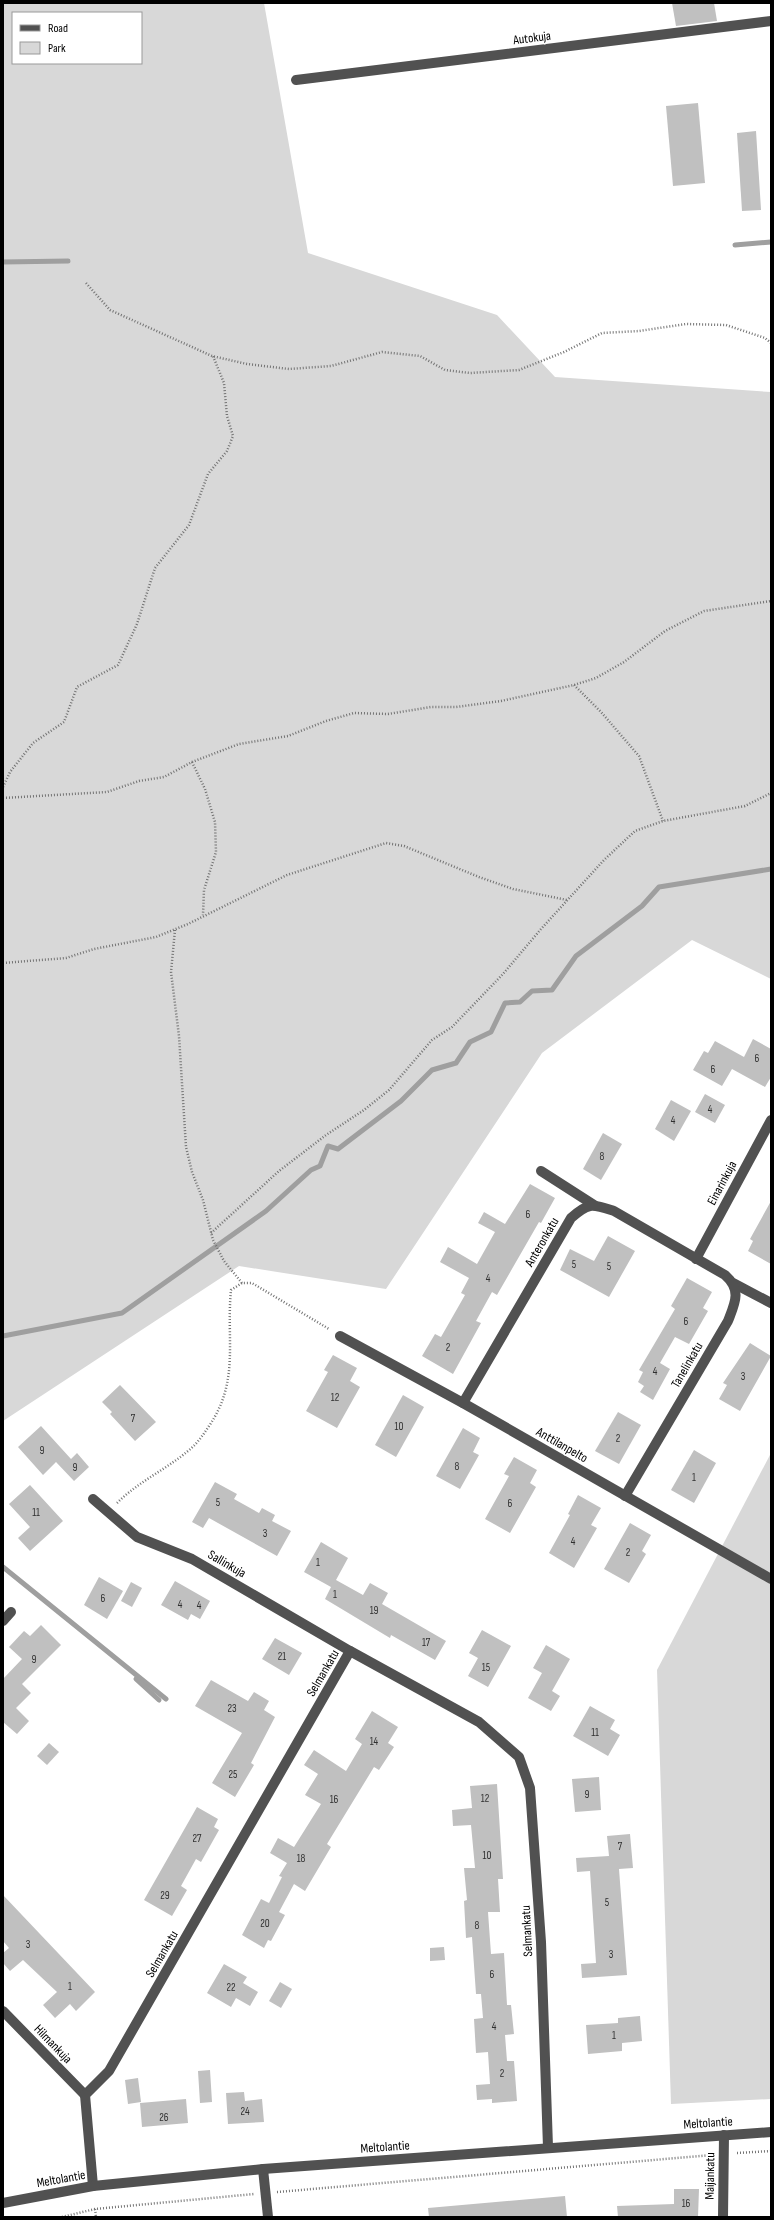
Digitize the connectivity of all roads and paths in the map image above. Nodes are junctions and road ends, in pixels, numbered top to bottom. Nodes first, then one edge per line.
1 (771, 21) edge
2 (296, 80) dead end
3 (86, 283) dead end
4 (771, 344) edge
5 (212, 356) junction
6 (771, 601) edge
7 (574, 685) junction
8 (192, 762) junction
9 (3, 787) edge
10 (771, 793) edge
11 (3, 798) edge
12 (663, 821) junction
13 (567, 900) junction
14 (203, 915) junction
15 (175, 930) junction
16 (3, 964) edge
17 (771, 1120) edge
18 (541, 1171) dead end
19 (594, 1205) junction
20 (211, 1233) junction
21 (696, 1259) junction
22 (242, 1282) junction
23 (734, 1282) junction
24 (771, 1303) edge
25 (340, 1336) joint
26 (463, 1403) junction
27 (624, 1496) junction
28 (93, 1499) dead end
29 (108, 1512) junction
30 (771, 1579) edge
31 (11, 1612) dead end
32 (3, 1621) edge
33 (350, 1651) junction
34 (3, 2011) edge
35 (85, 2095) junction
36 (771, 2132) edge
37 (724, 2135) junction
38 (548, 2147) junction
39 (771, 2151) edge
40 (724, 2154) junction
41 (263, 2169) junction
42 (93, 2186) junction
43 (265, 2193) junction
44 (3, 2203) edge
45 (95, 2209) junction
46 (62, 2217) edge
47 (96, 2217) edge
48 (268, 2217) edge
49 (723, 2217) edge

1 - 2 street, Autokuja
3 - 5 path
4 - 5 path
5 - 9 path
6 - 7 path
7 - 8 path
7 - 12 path
8 - 11 path
8 - 14 path
10 - 12 path
12 - 13 path
13 - 14 path
13 - 20 path
14 - 15 path
15 - 16 path
15 - 20 path
17 - 21 street, Einarinkuja
18 - 19 street
19 - 21 street
19 - 26 street, Anteronkatu
20 - 22 path
21 - 23 street
22 - 25 path
22 - 29 path
23 - 24 street
23 - 27 street, Tanelinkatu
25 - 26 street, Anttilanpelto
26 - 27 street, Anttilanpelto
27 - 30 street, Anttilanpelto
28 - 29 street, Sallinkuja
29 - 33 street, Sallinkuja
31 - 32 street
33 - 35 street, Selmankatu
33 - 38 street, Selmankatu
34 - 35 street, Hilmankuja
35 - 42 street
36 - 37 street, Meltolantie
37 - 38 street, Meltolantie
37 - 40 street, Maijankatu
38 - 41 street, Meltolantie
39 - 40 path
40 - 43 path
40 - 49 street, Maijankatu
41 - 42 street, Meltolantie
41 - 43 street
42 - 44 street, Meltolantie
43 - 45 path
43 - 48 street
45 - 46 path
45 - 47 path

